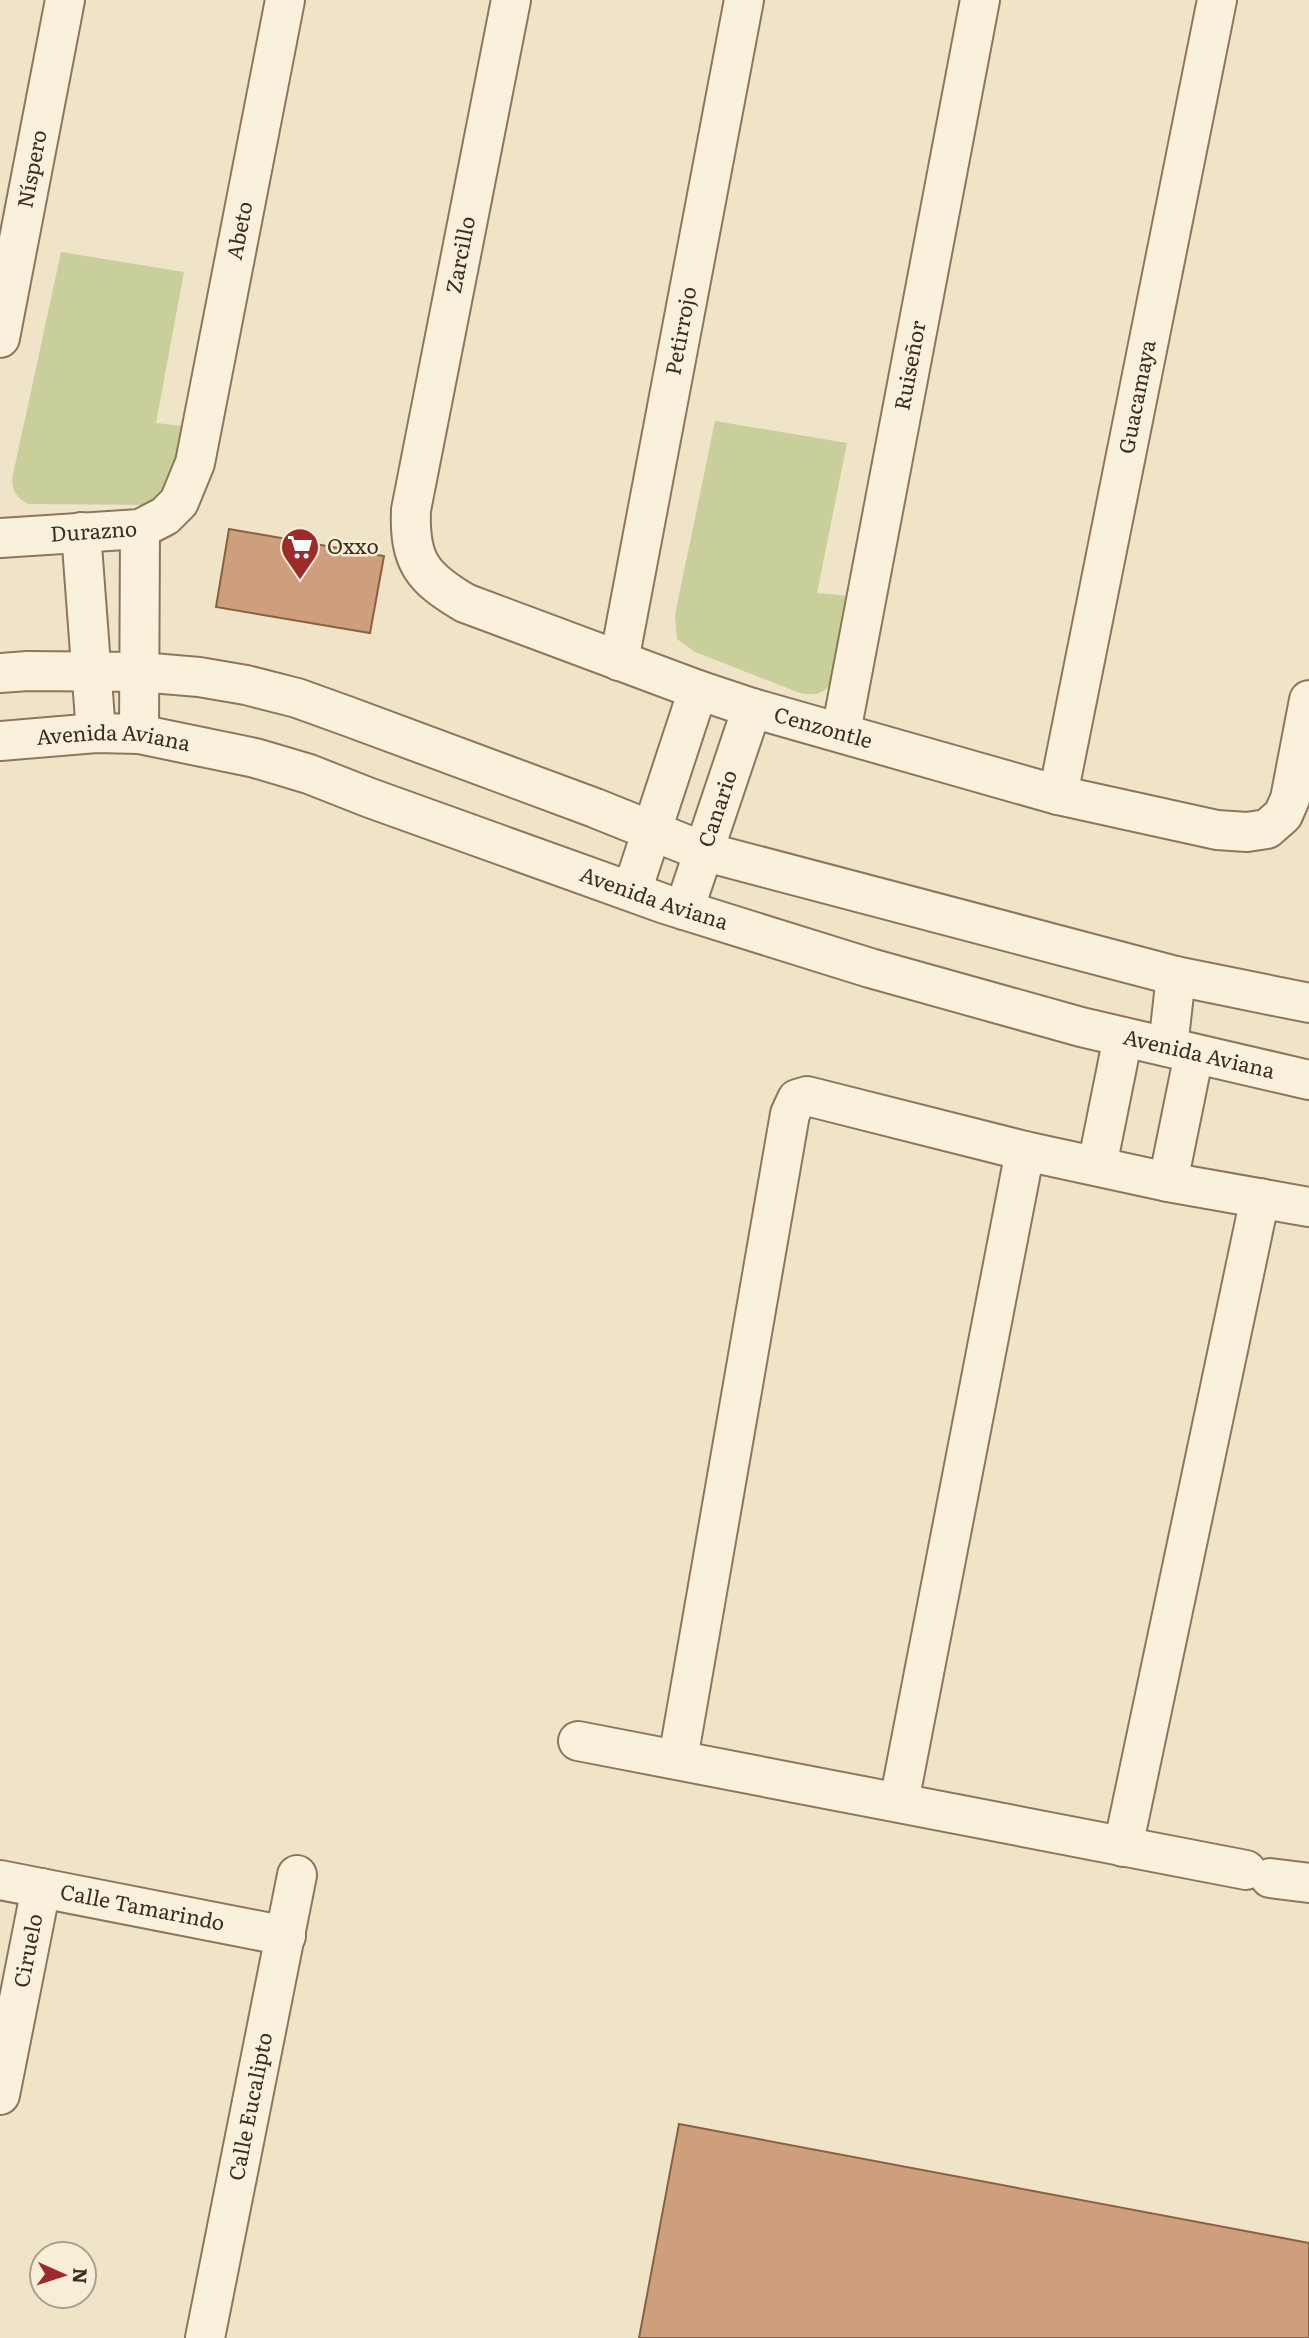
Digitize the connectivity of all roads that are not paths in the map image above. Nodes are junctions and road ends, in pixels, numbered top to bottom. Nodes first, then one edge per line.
1 (65, 0) edge
2 (285, 0) edge
3 (511, 0) edge
4 (744, 0) edge
5 (979, 0) edge
6 (1217, 0) edge
7 (0, 338) edge
8 (195, 463) joint
9 (411, 510) joint
10 (141, 529) junction
11 (81, 531) junction
12 (0, 538) edge
13 (620, 661) junction
14 (92, 672) junction
15 (0, 673) edge
16 (140, 673) junction
17 (698, 690) junction
18 (1309, 700) edge
19 (752, 708) junction
20 (841, 732) junction
21 (96, 733) junction
22 (139, 734) junction
23 (0, 741) edge
24 (1058, 795) junction
25 (652, 832) junction
26 (702, 851) junction
27 (632, 891) junction
28 (684, 910) junction
29 (1176, 976) junction
30 (1309, 1003) edge
31 (1123, 1037) junction
32 (1181, 1050) junction
33 (1309, 1080) edge
34 (1025, 1150) junction
35 (1097, 1166) junction
36 (1168, 1182) junction
37 (1260, 1198) junction
38 (1309, 1207) edge
39 (578, 1741) dead end
40 (678, 1759) junction
41 (899, 1802) junction
42 (1123, 1847) junction
43 (298, 1875) dead end
44 (0, 1880) edge
45 (1309, 1883) edge
46 (41, 1888) junction
47 (286, 1936) junction
48 (0, 2095) edge
49 (205, 2338) edge

1 - 7 street, Níspero
2 - 8 street, Abeto
3 - 9 street, Zarcillo
4 - 13 street, Petirrojo
5 - 20 street, Ruiseñor
6 - 24 street, Guacamaya
8 - 10 street, Durazno
9 - 13 street, Cenzontle
10 - 11 street, Durazno
10 - 16 street
11 - 12 street, Durazno
11 - 14 street
13 - 17 street, Cenzontle
14 - 15 street
14 - 16 street
14 - 21 street
16 - 22 street
16 - 25 street
17 - 19 street, Cenzontle
17 - 25 street
18 - 24 street, Cenzontle
19 - 20 street, Cenzontle
19 - 26 street, Canario
20 - 24 street, Cenzontle
21 - 22 street, Avenida Aviana
21 - 23 street, Avenida Aviana
22 - 27 street, Avenida Aviana
25 - 26 street
25 - 27 street
26 - 28 street, Canario
26 - 29 street
27 - 28 street, Avenida Aviana
28 - 31 street, Avenida Aviana
29 - 30 street
29 - 32 street
31 - 32 street, Avenida Aviana
31 - 35 street
32 - 33 street, Avenida Aviana
32 - 36 street
34 - 35 street
34 - 40 street
34 - 41 street
35 - 36 street
36 - 37 street
37 - 38 street
37 - 42 street
39 - 40 street
40 - 41 street
41 - 42 street
42 - 45 street
43 - 47 street, Calle Eucalipto
44 - 46 street, Calle Tamarindo
46 - 47 street, Calle Tamarindo
46 - 48 street, Ciruelo
47 - 49 street, Calle Eucalipto

